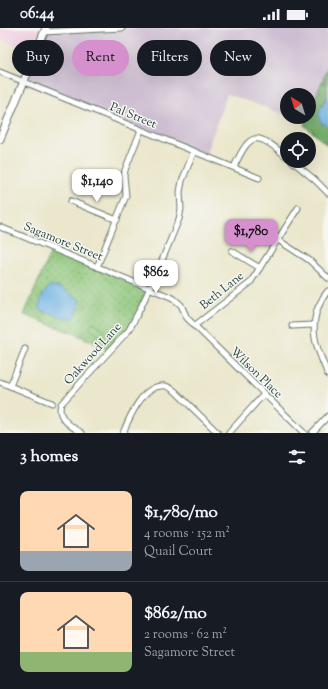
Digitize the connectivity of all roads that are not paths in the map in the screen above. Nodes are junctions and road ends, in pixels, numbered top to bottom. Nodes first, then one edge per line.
1 (122, 28) edge
2 (45, 30) edge
3 (0, 72) edge
4 (24, 82) junction
5 (141, 130) junction
6 (0, 139) edge
7 (194, 151) junction
8 (280, 151) edge
9 (234, 167) junction
10 (300, 168) edge
11 (259, 178) dead end
12 (328, 193) edge
13 (71, 201) dead end
14 (298, 208) dead end
15 (116, 220) junction
16 (0, 227) edge
17 (278, 240) junction
18 (232, 251) dead end
19 (97, 267) junction
20 (260, 268) junction
21 (328, 278) edge
22 (150, 288) junction
23 (328, 291) edge
24 (313, 325) junction
25 (194, 326) junction
26 (292, 326) dead end
27 (25, 349) dead end
28 (328, 375) edge
29 (0, 382) edge
30 (10, 386) junction
31 (264, 394) junction
32 (52, 403) dead end
33 (328, 416) edge
34 (82, 433) edge
35 (123, 433) edge
36 (218, 433) edge
37 (229, 433) edge
38 (304, 433) edge
39 (312, 433) edge

1 - 2 street
2 - 4 main road
3 - 4 street, Pal Street
4 - 5 street, Pal Street
4 - 6 main road
5 - 7 street, Pal Street
5 - 15 street
7 - 9 street, Pal Street
7 - 22 street, Oakwood Lane
8 - 9 street
9 - 11 street, Pal Street
10 - 12 street
13 - 15 street
14 - 17 street, Beth Lane
15 - 19 street
16 - 19 street, Sagamore Street
17 - 20 street, Beth Lane
17 - 21 street
18 - 20 street
19 - 22 street, Sagamore Street
20 - 25 street, Beth Lane
22 - 25 street, Sagamore Street
22 - 34 street, Oakwood Lane
23 - 24 street
24 - 26 street
24 - 28 street
25 - 31 street, Wilson Place
27 - 30 street
29 - 30 street
30 - 32 street
31 - 37 street
31 - 38 street, Wilson Place
33 - 39 street
35 - 36 street

